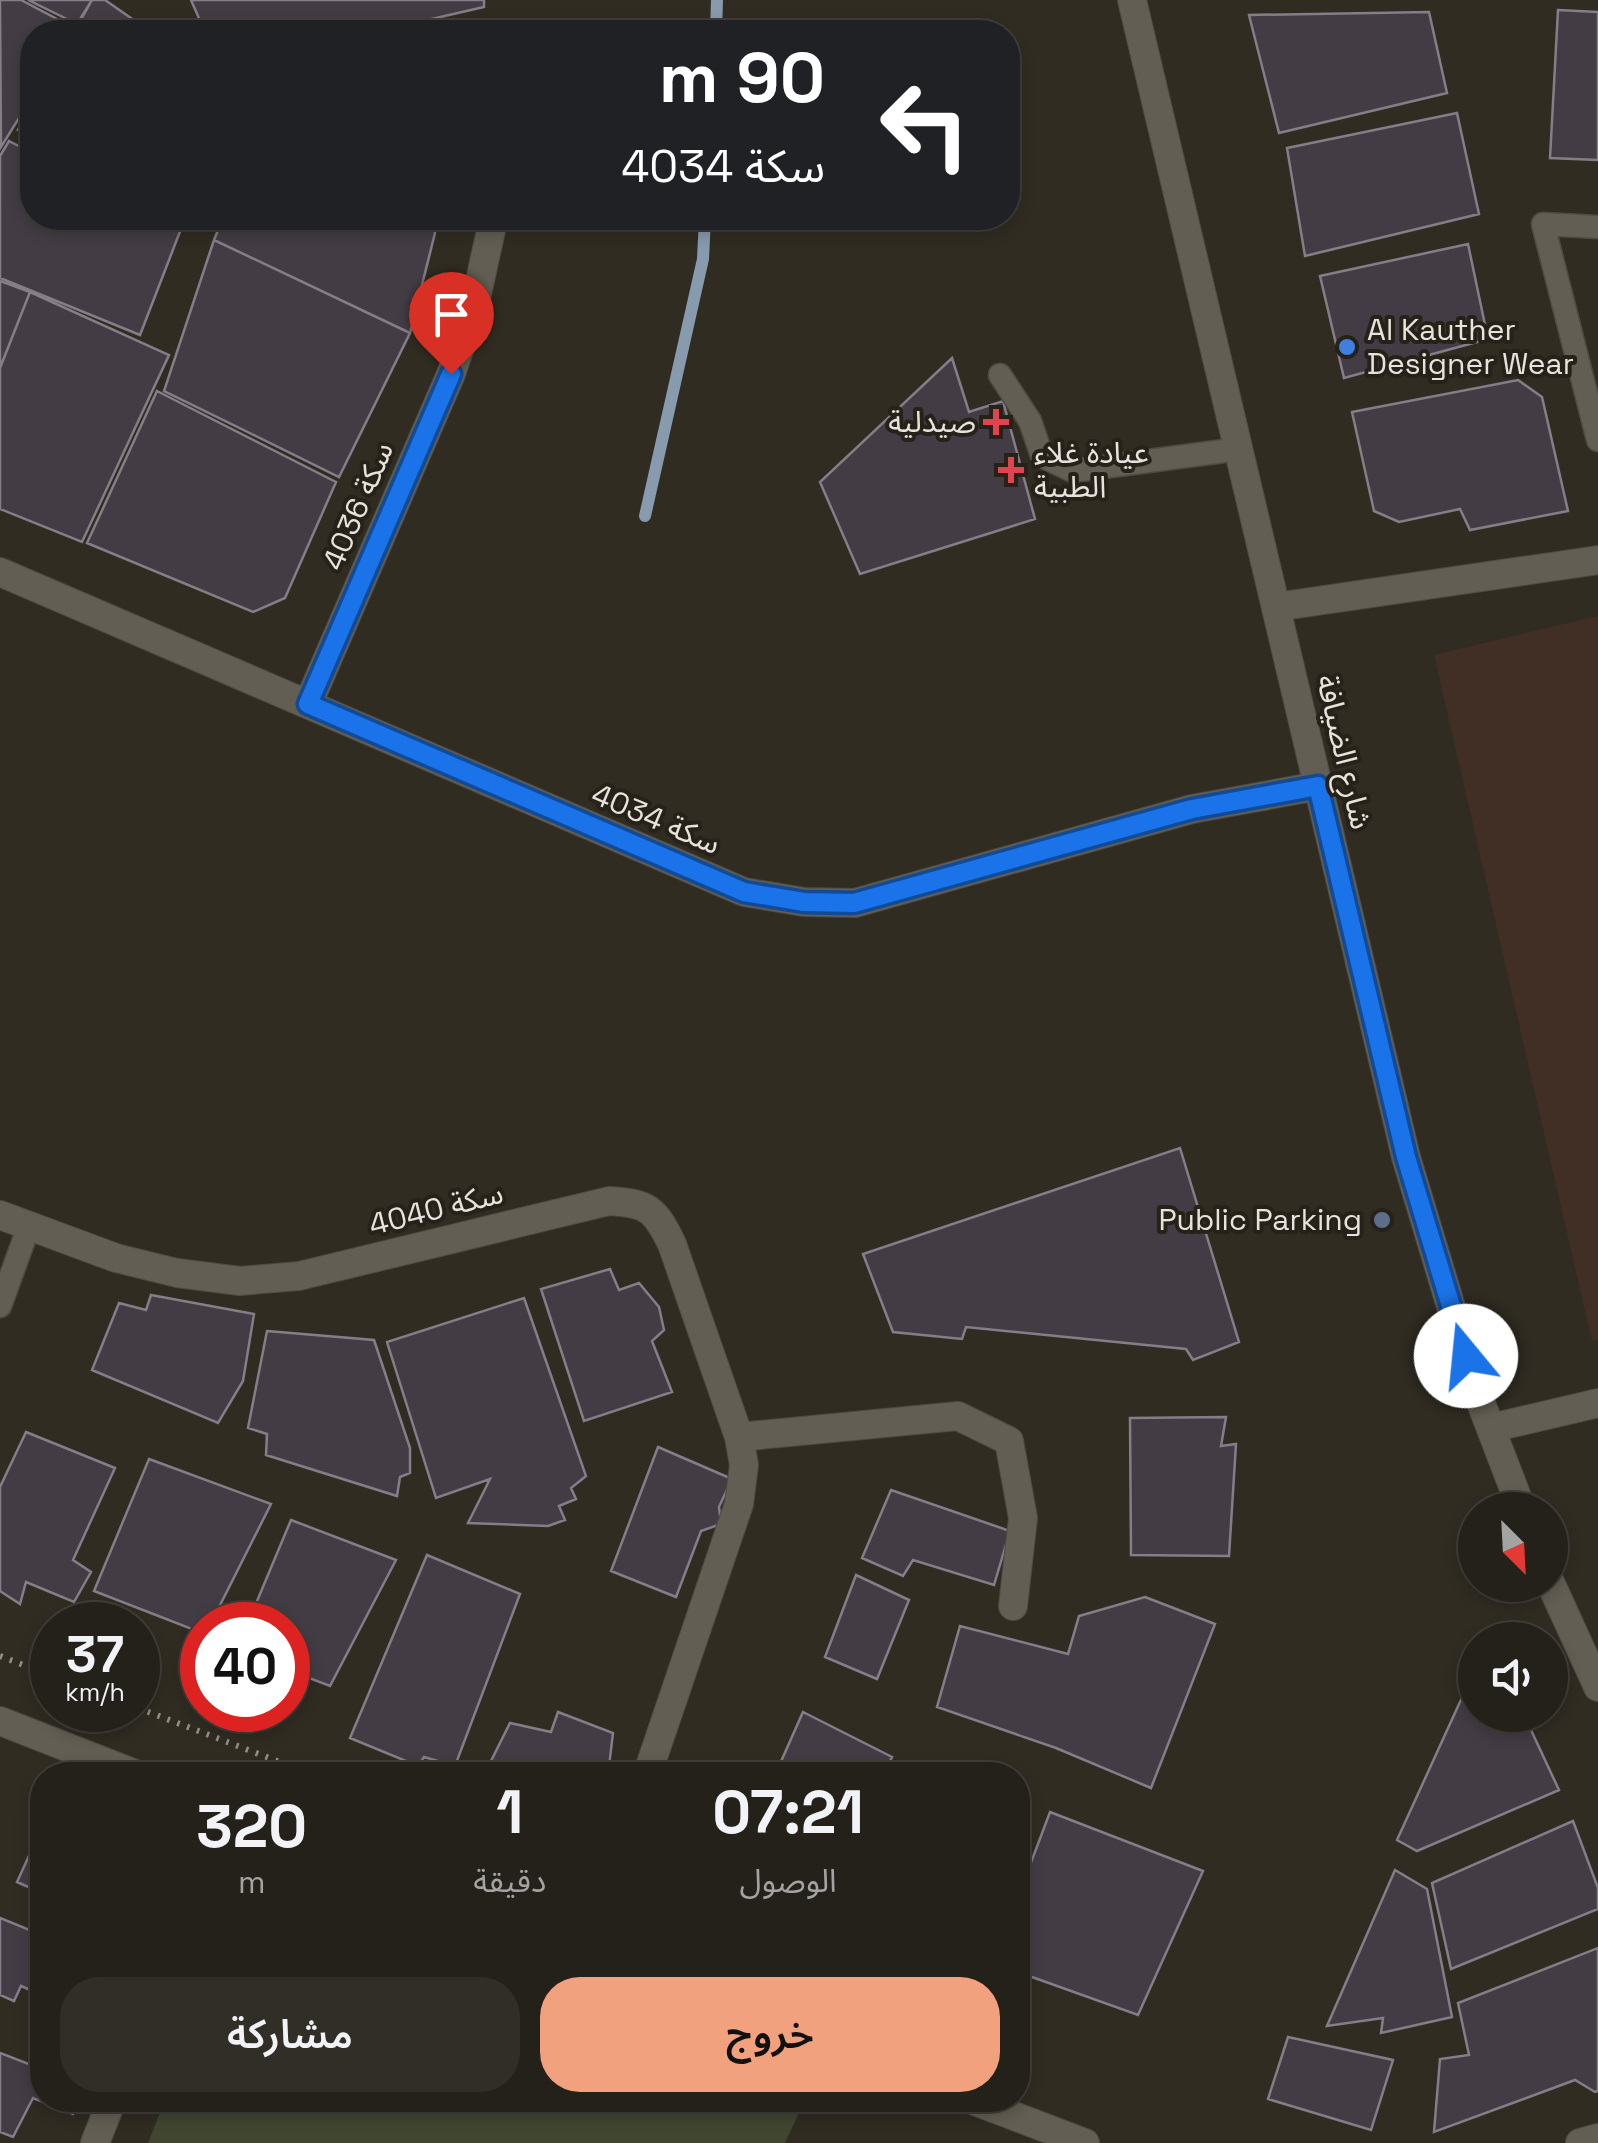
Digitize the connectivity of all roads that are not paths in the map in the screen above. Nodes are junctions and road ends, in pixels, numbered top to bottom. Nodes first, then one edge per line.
1 (1132, 0) edge
2 (1598, 227) edge
3 (491, 230) edge
4 (1000, 375) dead end
5 (1598, 440) edge
6 (1239, 449) junction
7 (1598, 560) edge
8 (0, 572) edge
9 (1276, 607) junction
10 (308, 704) junction
11 (1318, 786) junction
12 (0, 1216) edge
13 (29, 1226) junction
14 (0, 1306) edge
15 (1598, 1403) edge
16 (1491, 1428) junction
17 (739, 1437) junction
18 (1515, 1492) edge
19 (1559, 1602) edge
20 (1014, 1606) dead end
21 (1598, 1687) edge
22 (0, 1720) edge
23 (105, 1762) edge
24 (651, 1762) edge
25 (107, 2112) edge
26 (1003, 2112) edge
27 (1598, 2138) edge
28 (95, 2143) edge
29 (1083, 2143) edge
30 (1580, 2143) edge

1 - 6 street, شارع الضيافة
2 - 5 lane
3 - 10 street, سكة 4036
4 - 6 lane
6 - 9 street, شارع الضيافة
7 - 9 street
8 - 10 street, سكة 4034
9 - 11 street, شارع الضيافة
10 - 11 street, سكة 4034
11 - 16 street, شارع الضيافة
12 - 13 street, سكة 4040
13 - 14 lane
13 - 17 street, سكة 4040
15 - 16 street
16 - 18 street, شارع الضيافة
17 - 20 street
17 - 24 street, سكة 4040
19 - 21 street
22 - 23 street
25 - 28 street
26 - 29 street
27 - 30 street

